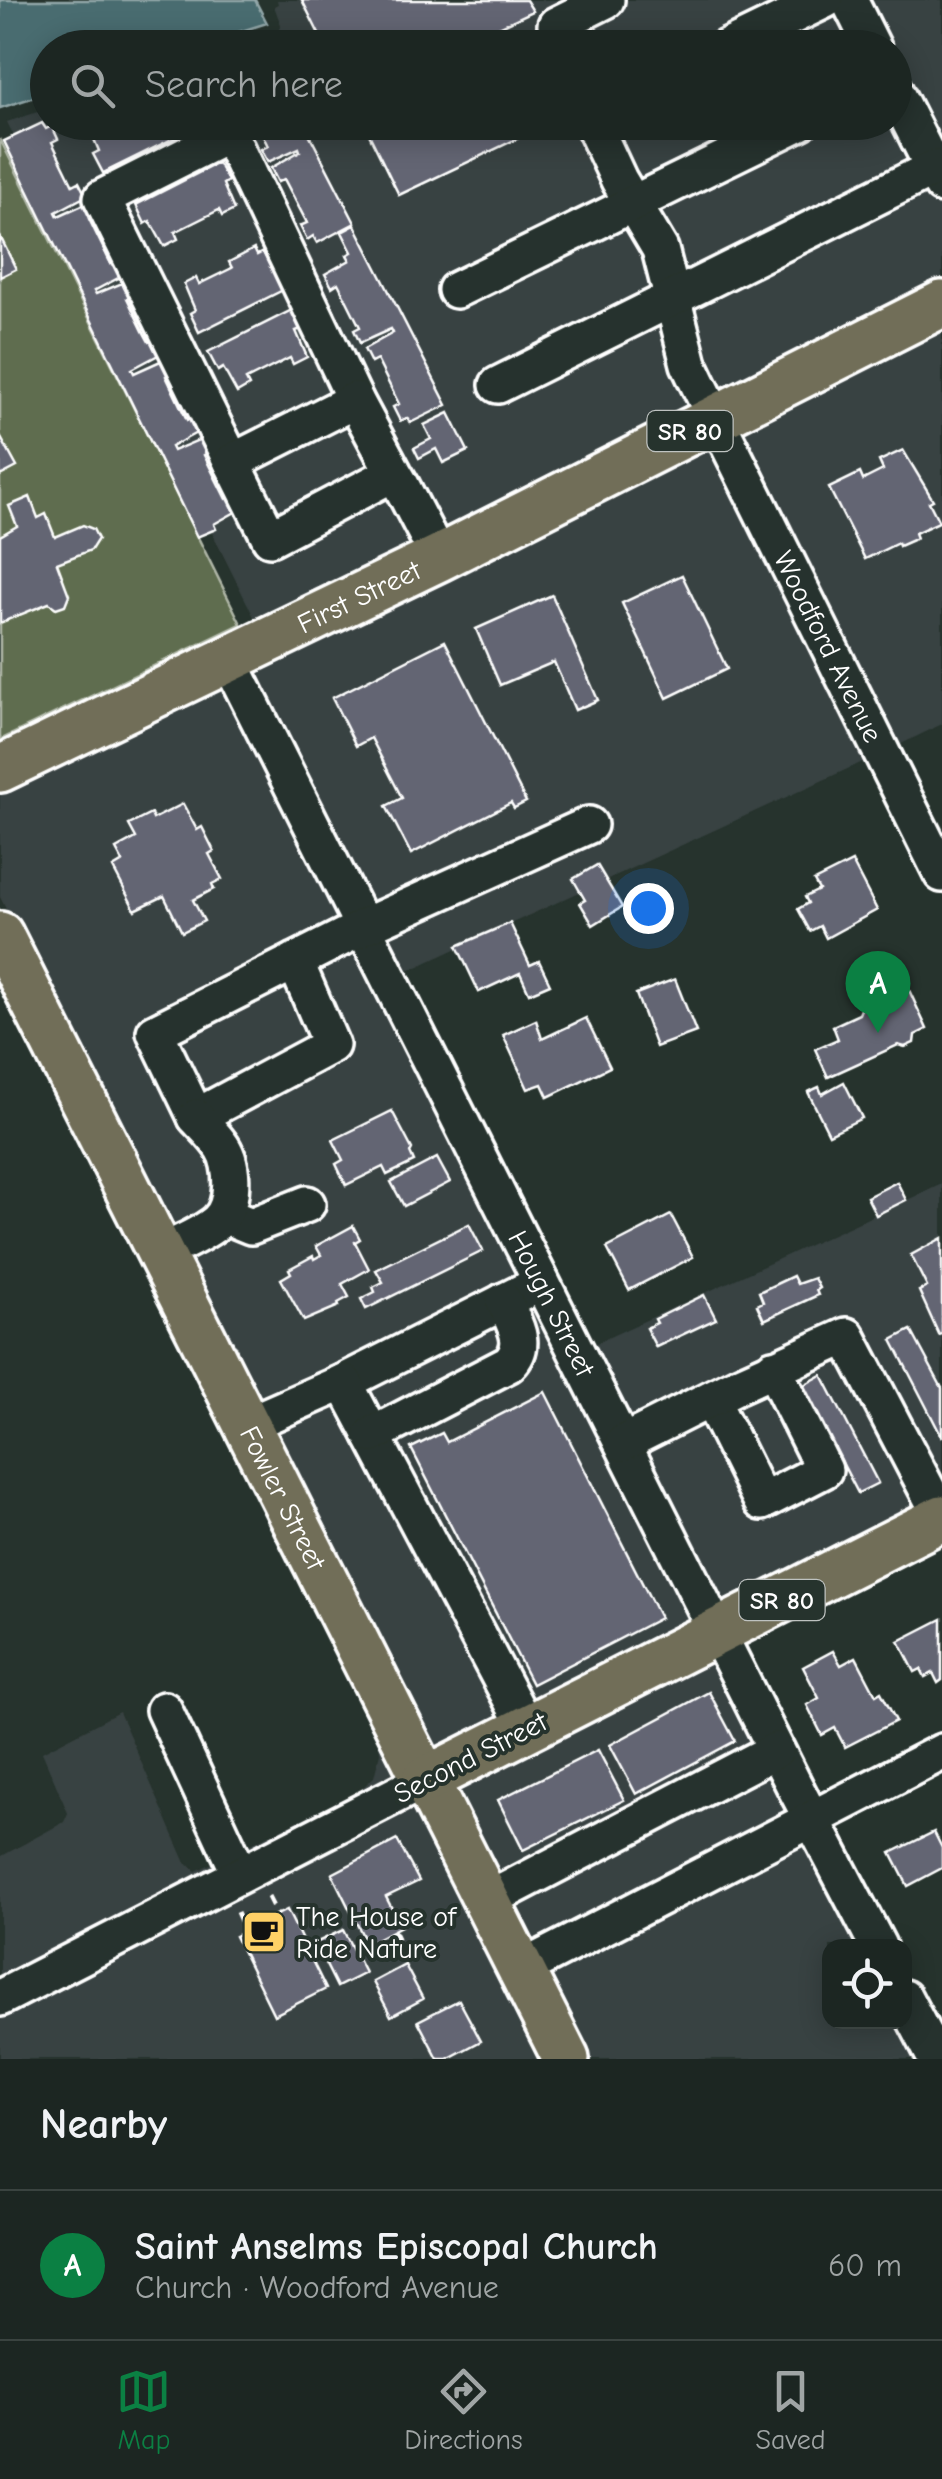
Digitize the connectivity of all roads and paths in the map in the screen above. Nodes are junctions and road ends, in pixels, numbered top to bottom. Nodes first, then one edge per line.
1 (606, 0) edge
2 (826, 0) edge
3 (850, 0) edge
4 (557, 24) edge
5 (764, 30) edge
6 (864, 30) edge
7 (912, 125) edge
8 (216, 140) edge
9 (231, 140) edge
10 (601, 140) edge
11 (764, 140) edge
12 (938, 176) edge
13 (634, 204) junction
14 (456, 290) dead end
15 (674, 298) junction
16 (942, 304) edge
17 (498, 385) dead end
18 (355, 400) junction
19 (714, 418) junction
20 (232, 462) junction
21 (394, 473) junction
22 (439, 558) junction
23 (228, 658) junction
24 (0, 769) edge
25 (589, 825) dead end
26 (942, 874) edge
27 (363, 927) junction
28 (0, 934) edge
29 (295, 961) junction
30 (196, 1116) junction
31 (307, 1204) dead end
32 (224, 1215) junction
33 (162, 1253) junction
34 (542, 1282) junction
35 (504, 1301) junction
36 (773, 1368) junction
37 (344, 1382) junction
38 (712, 1398) junction
39 (246, 1425) junction
40 (372, 1435) junction
41 (623, 1443) junction
42 (942, 1518) edge
43 (718, 1632) junction
44 (164, 1710) dead end
45 (527, 1729) junction
46 (776, 1750) junction
47 (942, 1752) edge
48 (425, 1780) junction
49 (813, 1821) junction
50 (240, 1874) junction
51 (268, 1897) dead end
52 (486, 1901) junction
53 (237, 1912) dead end
54 (277, 1914) dead end
55 (245, 1930) dead end
56 (393, 1930) dead end
57 (874, 1939) edge
58 (405, 1954) dead end
59 (520, 1969) junction
60 (0, 1998) edge
61 (912, 2013) edge
62 (566, 2059) edge
63 (936, 2059) edge

1 - 4 street
2 - 5 street
3 - 6 street
7 - 12 street
8 - 20 street
9 - 18 street
10 - 13 street
11 - 13 street
12 - 15 street
13 - 14 street
13 - 15 street
15 - 17 street
15 - 19 street
16 - 19 main road, First Street / SR 80
18 - 20 street
18 - 21 street
19 - 22 main road, First Street / SR 80
19 - 26 street, Woodford Avenue
20 - 21 street
21 - 22 street
22 - 23 main road, First Street / SR 80
23 - 24 main road, First Street / SR 80
23 - 27 street, Hough Street
25 - 27 street
27 - 29 street
27 - 34 street, Hough Street
28 - 33 main road, Fowler Street
29 - 30 street
29 - 30 street
30 - 32 street
31 - 32 street
32 - 33 street
33 - 39 main road, Fowler Street
34 - 35 street
34 - 41 street, Hough Street
35 - 37 street
35 - 40 street
36 - 38 street
36 - 38 street
36 - 42 street
37 - 39 street
37 - 40 street
38 - 41 street
39 - 48 main road, Fowler Street
40 - 45 street
41 - 43 street, Hough Street
42 - 43 main road, Second Street / SR 80
43 - 45 main road, Second Street / SR 80
43 - 46 street, Hough Street
44 - 50 street
45 - 48 main road, Second Street / SR 80
46 - 49 street, Hough Street
46 - 52 street
47 - 49 street
48 - 50 street, Second Street
48 - 52 main road, Fowler Street
49 - 57 street, Hough Street
49 - 59 street
50 - 60 street, Second Street
51 - 54 path
52 - 59 main road, Fowler Street
53 - 55 path
56 - 58 path
59 - 62 main road, Fowler Street
61 - 63 street

